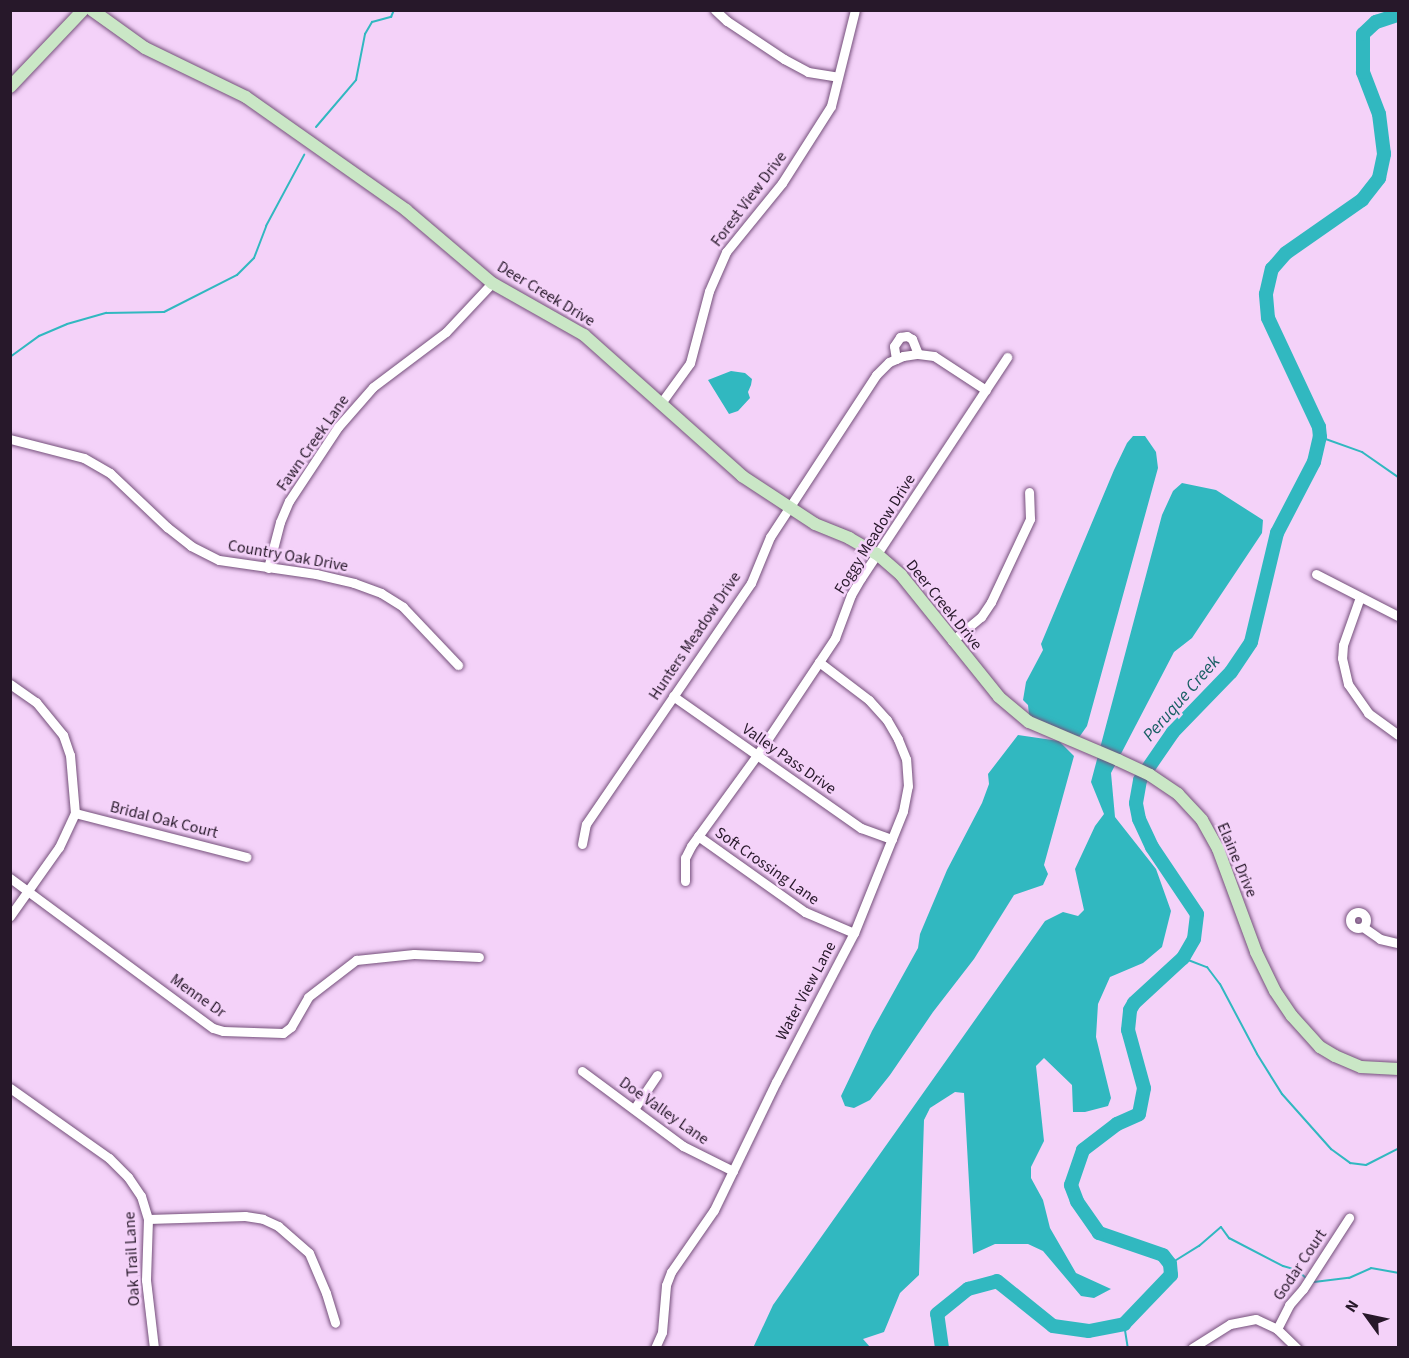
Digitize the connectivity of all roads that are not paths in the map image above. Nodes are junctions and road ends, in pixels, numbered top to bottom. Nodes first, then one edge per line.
1 (83, 10) edge
2 (92, 10) edge
3 (715, 10) edge
4 (855, 10) edge
5 (838, 77) junction
6 (10, 87) edge
7 (492, 284) junction
8 (918, 354) junction
9 (1007, 357) dead end
10 (896, 359) junction
11 (986, 390) junction
12 (661, 403) junction
13 (10, 439) edge
14 (1029, 492) dead end
15 (789, 507) junction
16 (877, 554) junction
17 (268, 568) junction
18 (1316, 574) dead end
19 (1360, 597) junction
20 (1398, 616) edge
21 (952, 641) junction
22 (819, 662) junction
23 (458, 665) dead end
24 (10, 684) edge
25 (673, 696) junction
26 (999, 697) joint
27 (1398, 735) edge
28 (757, 755) junction
29 (75, 813) junction
30 (698, 836) junction
31 (892, 839) junction
32 (582, 844) dead end
33 (246, 857) dead end
34 (10, 878) edge
35 (685, 881) dead end
36 (29, 891) junction
37 (10, 916) edge
38 (1363, 927) dead end
39 (854, 933) junction
40 (1398, 944) edge
41 (479, 957) dead end
42 (1398, 1069) edge
43 (582, 1071) dead end
44 (657, 1076) dead end
45 (10, 1088) edge
46 (634, 1109) junction
47 (733, 1171) junction
48 (1349, 1218) dead end
49 (148, 1219) junction
50 (335, 1323) dead end
51 (1277, 1329) junction
52 (154, 1347) edge
53 (654, 1347) edge
54 (1192, 1347) edge
55 (1297, 1347) edge

1 - 6 street
2 - 7 street, Deer Creek Drive
3 - 5 street
4 - 5 street, Forest View Drive
5 - 12 street, Forest View Drive
7 - 12 street, Deer Creek Drive
7 - 17 street, Fawn Creek Lane
8 - 10 street, Hunters Meadow Drive
8 - 10 street, Hunters Meadow Drive
8 - 11 street, Hunters Meadow Drive
9 - 11 street, Foggy Meadow Drive
10 - 15 street, Hunters Meadow Drive
11 - 16 street, Foggy Meadow Drive
12 - 15 street, Deer Creek Drive
13 - 17 street, Country Oak Drive
14 - 21 street
15 - 16 street, Deer Creek Drive
15 - 25 street, Hunters Meadow Drive
16 - 21 street, Deer Creek Drive
16 - 22 street, Foggy Meadow Drive
17 - 23 street, Country Oak Drive
18 - 19 street
19 - 20 street
19 - 27 street
21 - 26 street, Deer Creek Drive
22 - 28 street, Foggy Meadow Drive
22 - 31 street, Water View Lane
24 - 29 street
25 - 28 street, Valley Pass Drive
25 - 32 street, Hunters Meadow Drive
26 - 42 street, Elaine Drive
28 - 30 street, Foggy Meadow Drive
28 - 31 street, Valley Pass Drive
29 - 33 street, Bridal Oak Court
29 - 36 street
30 - 35 street, Foggy Meadow Drive
30 - 39 street, Soft Crossing Lane
31 - 39 street, Water View Lane
34 - 36 street, Menne Dr
36 - 37 street
36 - 41 street, Menne Dr
38 - 40 street
39 - 47 street, Water View Lane
43 - 46 street, Doe Valley Lane
44 - 46 street
45 - 49 street, Oak Trail Lane
46 - 47 street, Doe Valley Lane
47 - 53 street, Water View Lane
48 - 51 street, Godar Court
49 - 50 street
49 - 52 street, Oak Trail Lane
51 - 54 street
51 - 55 street

